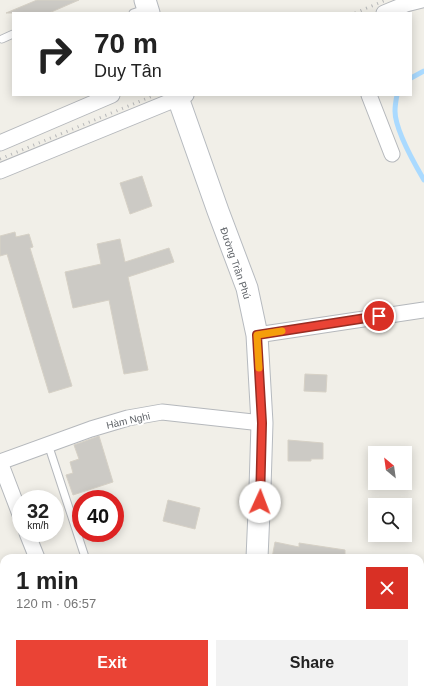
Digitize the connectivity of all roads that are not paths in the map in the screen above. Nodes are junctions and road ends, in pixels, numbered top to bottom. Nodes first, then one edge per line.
1 (422, 0) edge
2 (386, 12) edge
3 (12, 34) edge
4 (2, 39) dead end
5 (110, 96) edge
6 (181, 96) edge
7 (369, 96) edge
8 (0, 143) edge
9 (392, 154) dead end
10 (0, 171) edge
11 (424, 310) edge
12 (257, 335) junction
13 (262, 423) junction
14 (48, 444) junction
15 (0, 462) edge
16 (12, 493) edge
17 (31, 542) edge
18 (35, 554) edge
19 (84, 554) edge
20 (257, 554) edge

1 - 2 street
3 - 4 lane
5 - 8 street
6 - 10 street
6 - 12 street, Đường Trần Phú
7 - 9 street
11 - 12 street
12 - 13 street, Đường Trần Phú
13 - 14 street, Hàm Nghi
13 - 20 street, Đường Trần Phú
14 - 15 street, Hàm Nghi
14 - 19 lane
15 - 16 street
17 - 18 street

